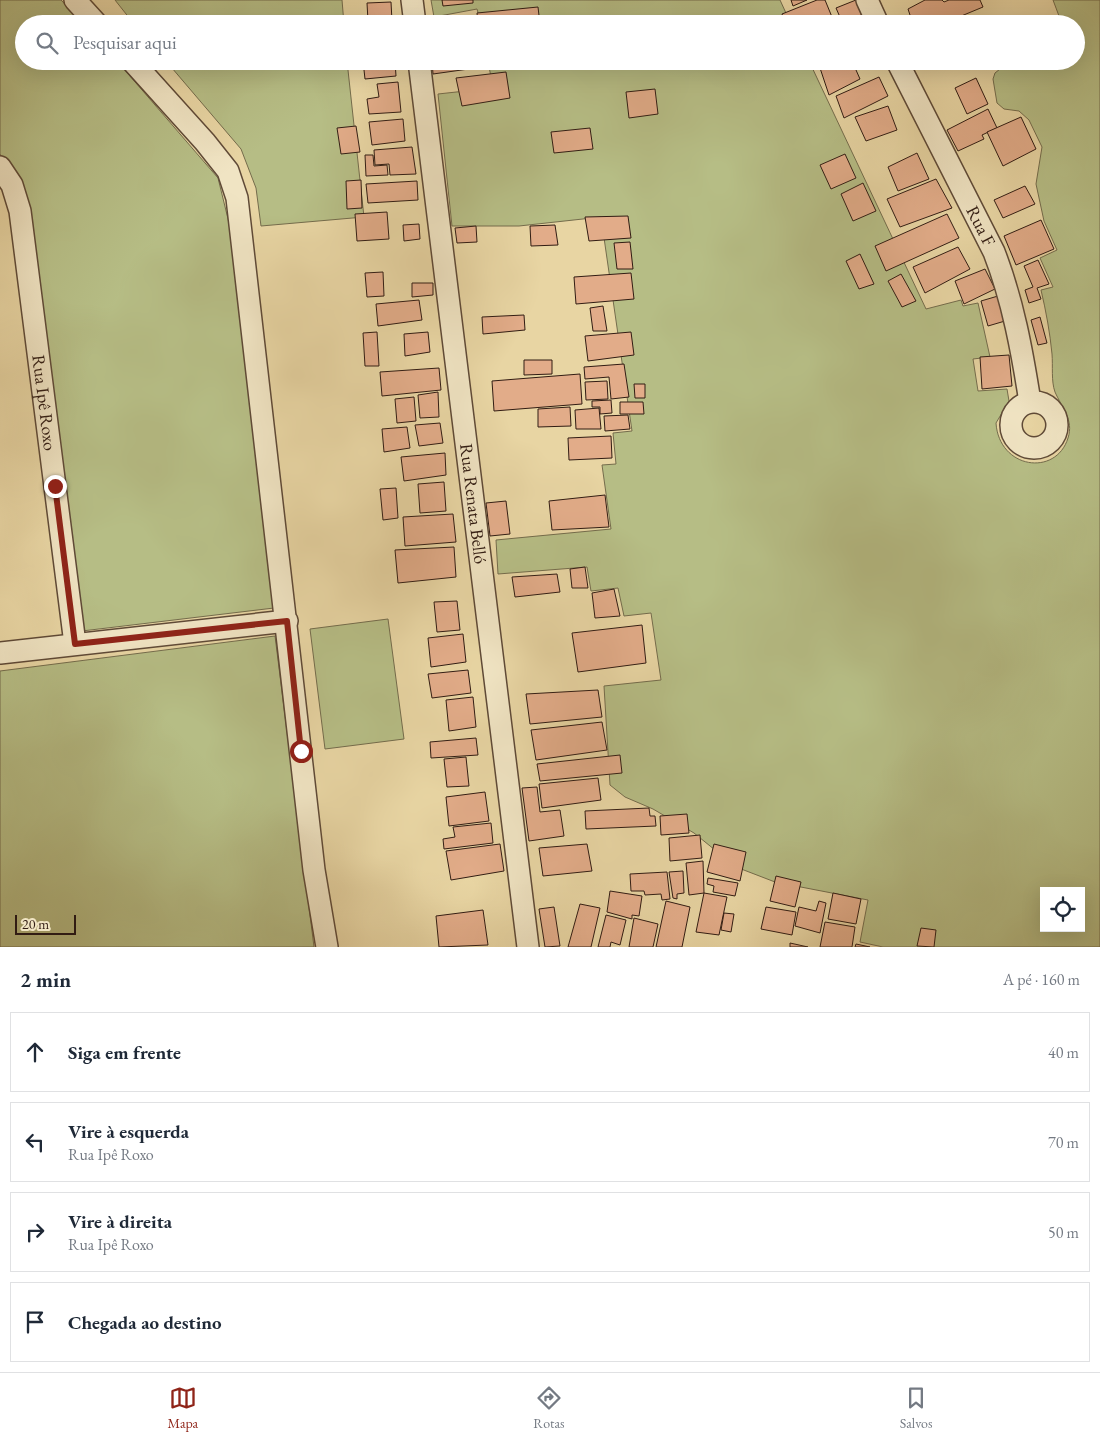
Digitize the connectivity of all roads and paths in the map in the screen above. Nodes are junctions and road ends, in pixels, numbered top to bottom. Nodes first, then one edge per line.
1 (75, 0) edge
2 (412, 0) edge
3 (867, 0) edge
4 (89, 15) edge
5 (414, 15) edge
6 (874, 15) edge
7 (140, 70) edge
8 (421, 70) edge
9 (901, 70) edge
10 (0, 167) edge
11 (1030, 402) dead end
12 (287, 621) junction
13 (75, 644) junction
14 (0, 653) edge
15 (326, 947) edge
16 (528, 947) edge

1 - 4 street
2 - 5 street
3 - 6 street
7 - 12 street
8 - 16 street, Rua Renata Belló
9 - 11 street, Rua F
10 - 13 street, Rua Ipê Roxo
12 - 13 street
12 - 15 street
13 - 14 street

